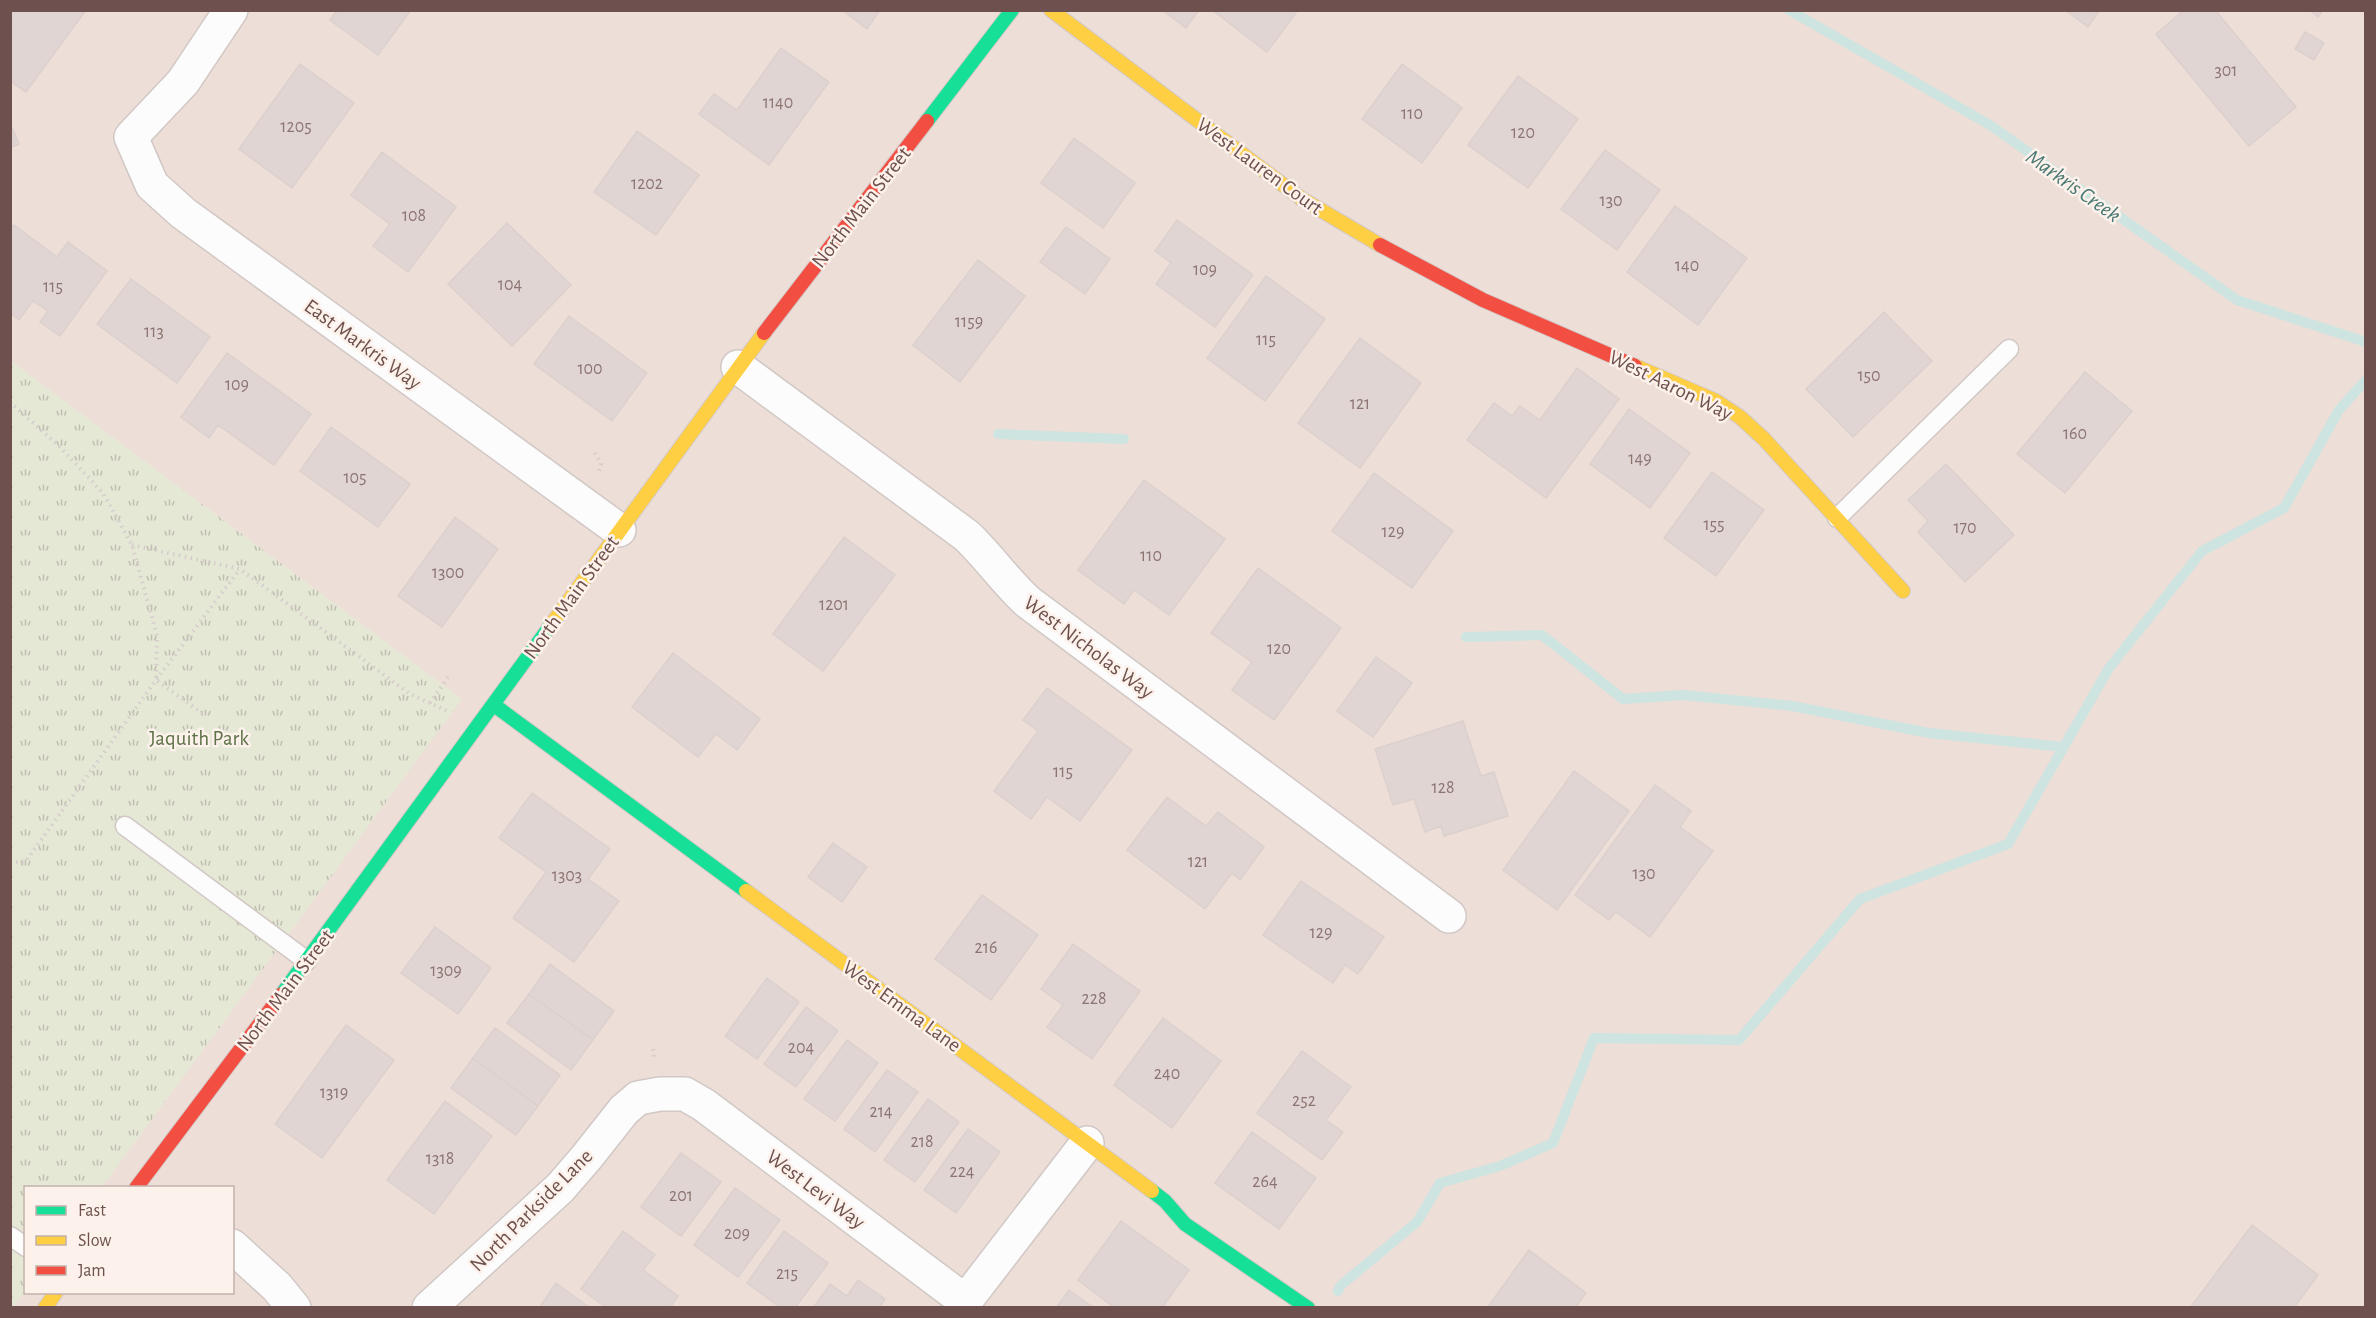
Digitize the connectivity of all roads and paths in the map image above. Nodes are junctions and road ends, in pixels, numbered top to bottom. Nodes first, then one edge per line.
1 (231, 10) edge
2 (1012, 10) edge
3 (1051, 10) edge
4 (1483, 300) joint
5 (2009, 349) dead end
6 (738, 367) junction
7 (10, 402) edge
8 (595, 453) dead end
9 (598, 474) dead end
10 (1837, 518) junction
11 (619, 530) junction
12 (132, 545) junction
13 (240, 569) junction
14 (1903, 591) dead end
15 (450, 676) dead end
16 (156, 680) junction
17 (430, 703) junction
18 (494, 705) junction
19 (452, 713) dead end
20 (206, 716) dead end
21 (125, 826) dead end
22 (10, 862) edge
23 (1449, 916) dead end
24 (307, 961) junction
25 (660, 1094) joint
26 (1087, 1143) junction
27 (147, 1184) edge
28 (10, 1236) edge
29 (24, 1246) edge
30 (234, 1248) edge
31 (55, 1294) edge
32 (963, 1304) edge
33 (45, 1308) edge
34 (294, 1308) edge
35 (429, 1308) edge
36 (1308, 1308) edge

1 - 11 street, East Markris Way
2 - 6 street, North Main Street
3 - 4 street, West Lauren Court
4 - 10 street, West Aaron Way
5 - 10 lane
6 - 11 street, North Main Street
6 - 23 street, West Nicholas Way
7 - 12 path
8 - 9 path
10 - 14 street, West Aaron Way
11 - 18 street, North Main Street
12 - 13 path
12 - 16 path
13 - 16 path
13 - 17 path
15 - 17 path
16 - 20 path
16 - 22 path
17 - 19 path
18 - 24 street, North Main Street
18 - 26 street, West Emma Lane
21 - 24 lane
24 - 27 street, North Main Street
25 - 32 street, West Levi Way
25 - 35 street, North Parkside Lane
26 - 32 street
26 - 36 street, West Emma Lane
28 - 29 lane
30 - 34 street
31 - 33 street

